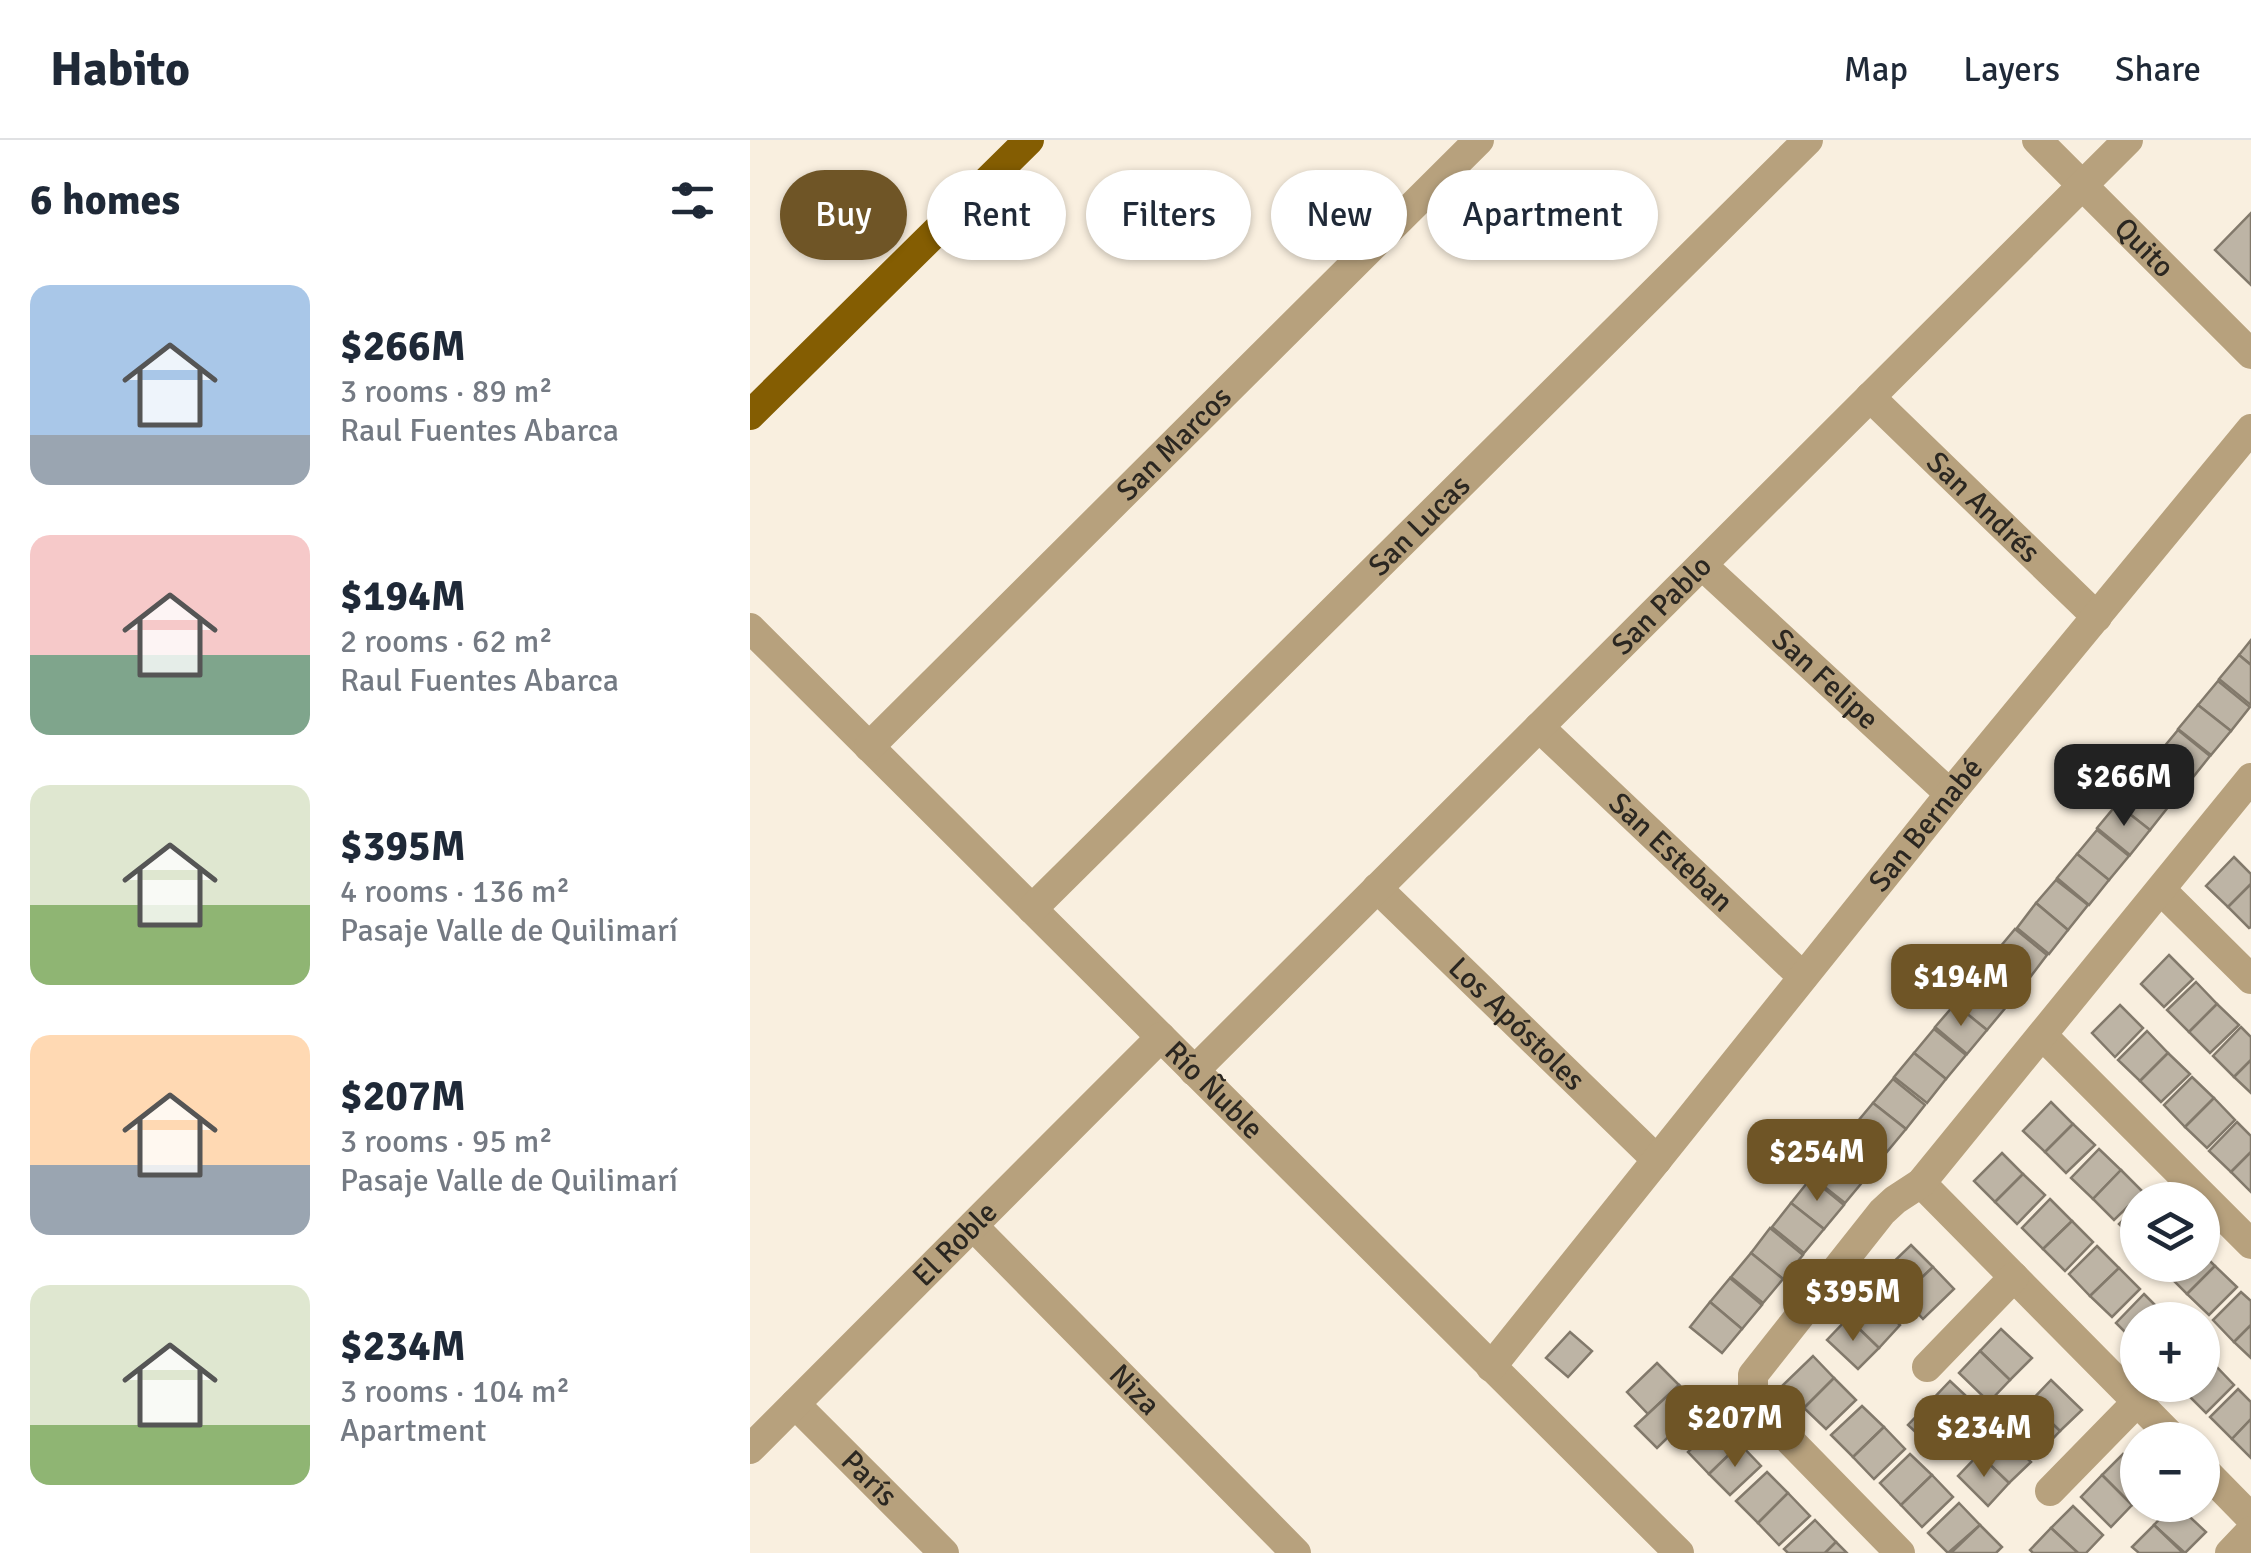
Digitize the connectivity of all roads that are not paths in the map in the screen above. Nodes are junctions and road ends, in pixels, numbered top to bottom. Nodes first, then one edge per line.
1 (1029, 140) edge
2 (1480, 140) edge
3 (1808, 140) edge
4 (2038, 140) edge
5 (2128, 140) edge
6 (2083, 186) junction
7 (2251, 354) edge
8 (1870, 397) junction
9 (750, 415) edge
10 (2251, 429) edge
11 (1702, 564) junction
12 (2096, 617) junction
13 (750, 628) edge
14 (1539, 727) junction
15 (870, 747) junction
16 (2251, 778) edge
17 (1950, 794) junction
18 (1377, 888) junction
19 (2160, 890) junction
20 (1032, 909) junction
21 (1803, 977) junction
22 (2251, 978) edge
23 (2042, 1034) junction
24 (1161, 1037) junction
25 (1194, 1071) junction
26 (1657, 1160) junction
27 (1921, 1183) junction
28 (973, 1226) junction
29 (2251, 1244) edge
30 (2014, 1277) junction
31 (1491, 1367) junction
32 (1926, 1368) dead end
33 (2120, 1385) edge
34 (2137, 1402) joint
35 (795, 1404) junction
36 (2156, 1422) edge
37 (750, 1449) edge
38 (2220, 1486) edge
39 (2050, 1491) dead end
40 (2251, 1518) edge
41 (2251, 1531) edge
42 (944, 1553) edge
43 (1296, 1553) edge
44 (1679, 1553) edge
45 (1900, 1553) edge
46 (2230, 1553) edge

1 - 9 main road
2 - 15 street, San Marcos
3 - 20 street, San Lucas
4 - 6 street, Quito
5 - 6 street, San Pablo
6 - 7 street, Quito
6 - 8 street, San Pablo
8 - 11 street, San Pablo
8 - 12 street, San Andrés
10 - 12 street, San Bernabé
11 - 14 street, San Pablo
11 - 17 street, San Felipe
12 - 17 street, San Bernabé
13 - 15 street, Río Ñuble
14 - 18 street, San Pablo
14 - 21 street, San Esteban
15 - 20 street, Río Ñuble
16 - 19 street
17 - 21 street, San Bernabé
18 - 25 street, San Pablo
18 - 26 street, Los Apóstoles
19 - 22 street
19 - 23 street
20 - 24 street, Río Ñuble
21 - 26 street, San Bernabé
23 - 27 street
23 - 29 street
24 - 25 street, Río Ñuble
24 - 28 street, El Roble
25 - 31 street, Río Ñuble
26 - 31 street, San Bernabé
27 - 30 street
27 - 45 street
28 - 35 street, El Roble
28 - 43 street, Niza
30 - 32 street
30 - 33 street
31 - 44 street, Río Ñuble
34 - 36 street
34 - 39 street
35 - 37 street, El Roble
35 - 42 street, París
38 - 40 street
41 - 46 street

